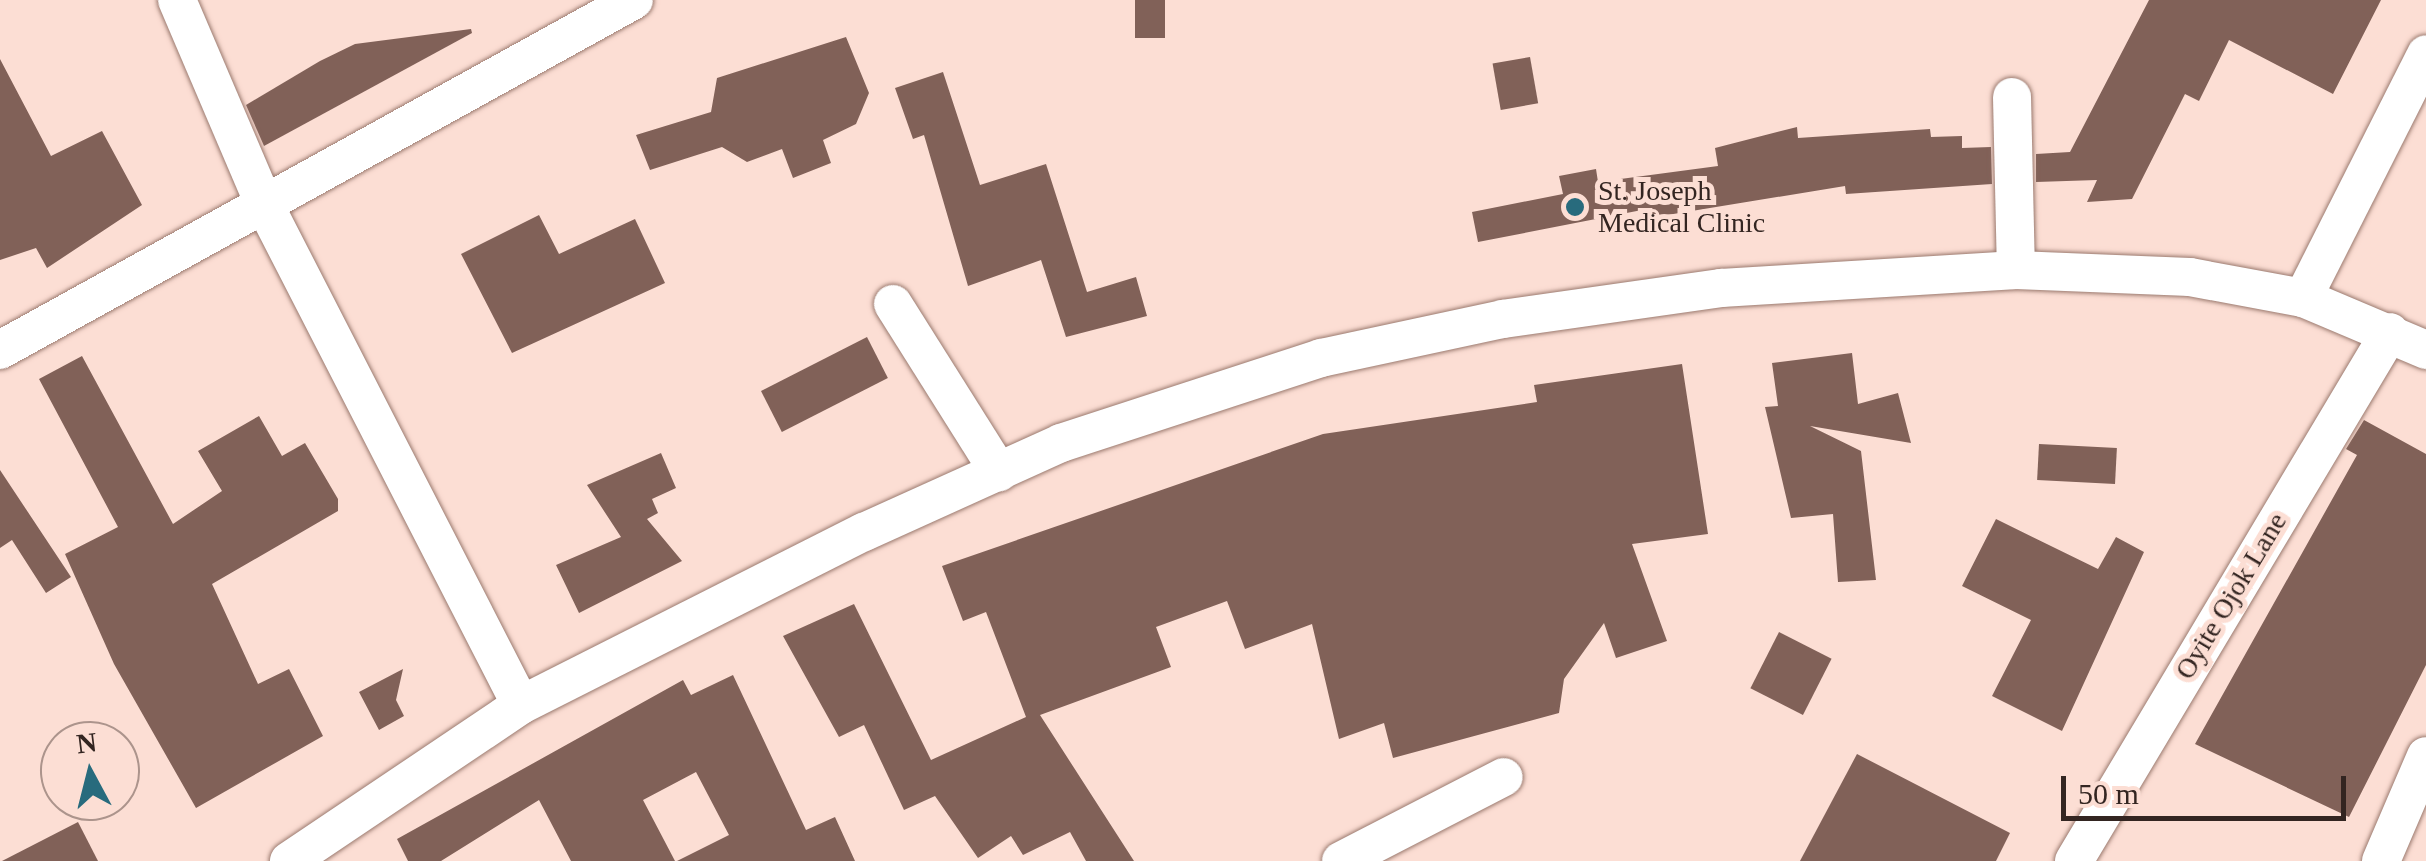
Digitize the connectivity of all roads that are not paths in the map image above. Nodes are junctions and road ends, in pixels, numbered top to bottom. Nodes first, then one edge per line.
1 (176, 0) edge
2 (634, 0) edge
3 (2426, 54) edge
4 (2012, 97) dead end
5 (264, 202) junction
6 (2016, 270) junction
7 (2303, 298) junction
8 (893, 304) dead end
9 (2390, 332) junction
10 (0, 350) edge
11 (2426, 350) edge
12 (999, 472) junction
13 (520, 706) junction
14 (2426, 756) edge
15 (1504, 777) dead end
16 (289, 861) edge
17 (1341, 861) edge
18 (2074, 861) edge
19 (2381, 861) edge

1 - 5 street
2 - 5 street
3 - 7 street
4 - 6 street
5 - 10 street
5 - 13 street
6 - 7 street
6 - 12 street
7 - 9 street
8 - 12 street
9 - 11 street
9 - 18 street, Oyite Ojok Lane
12 - 13 street
13 - 16 street
14 - 19 street
15 - 17 street

